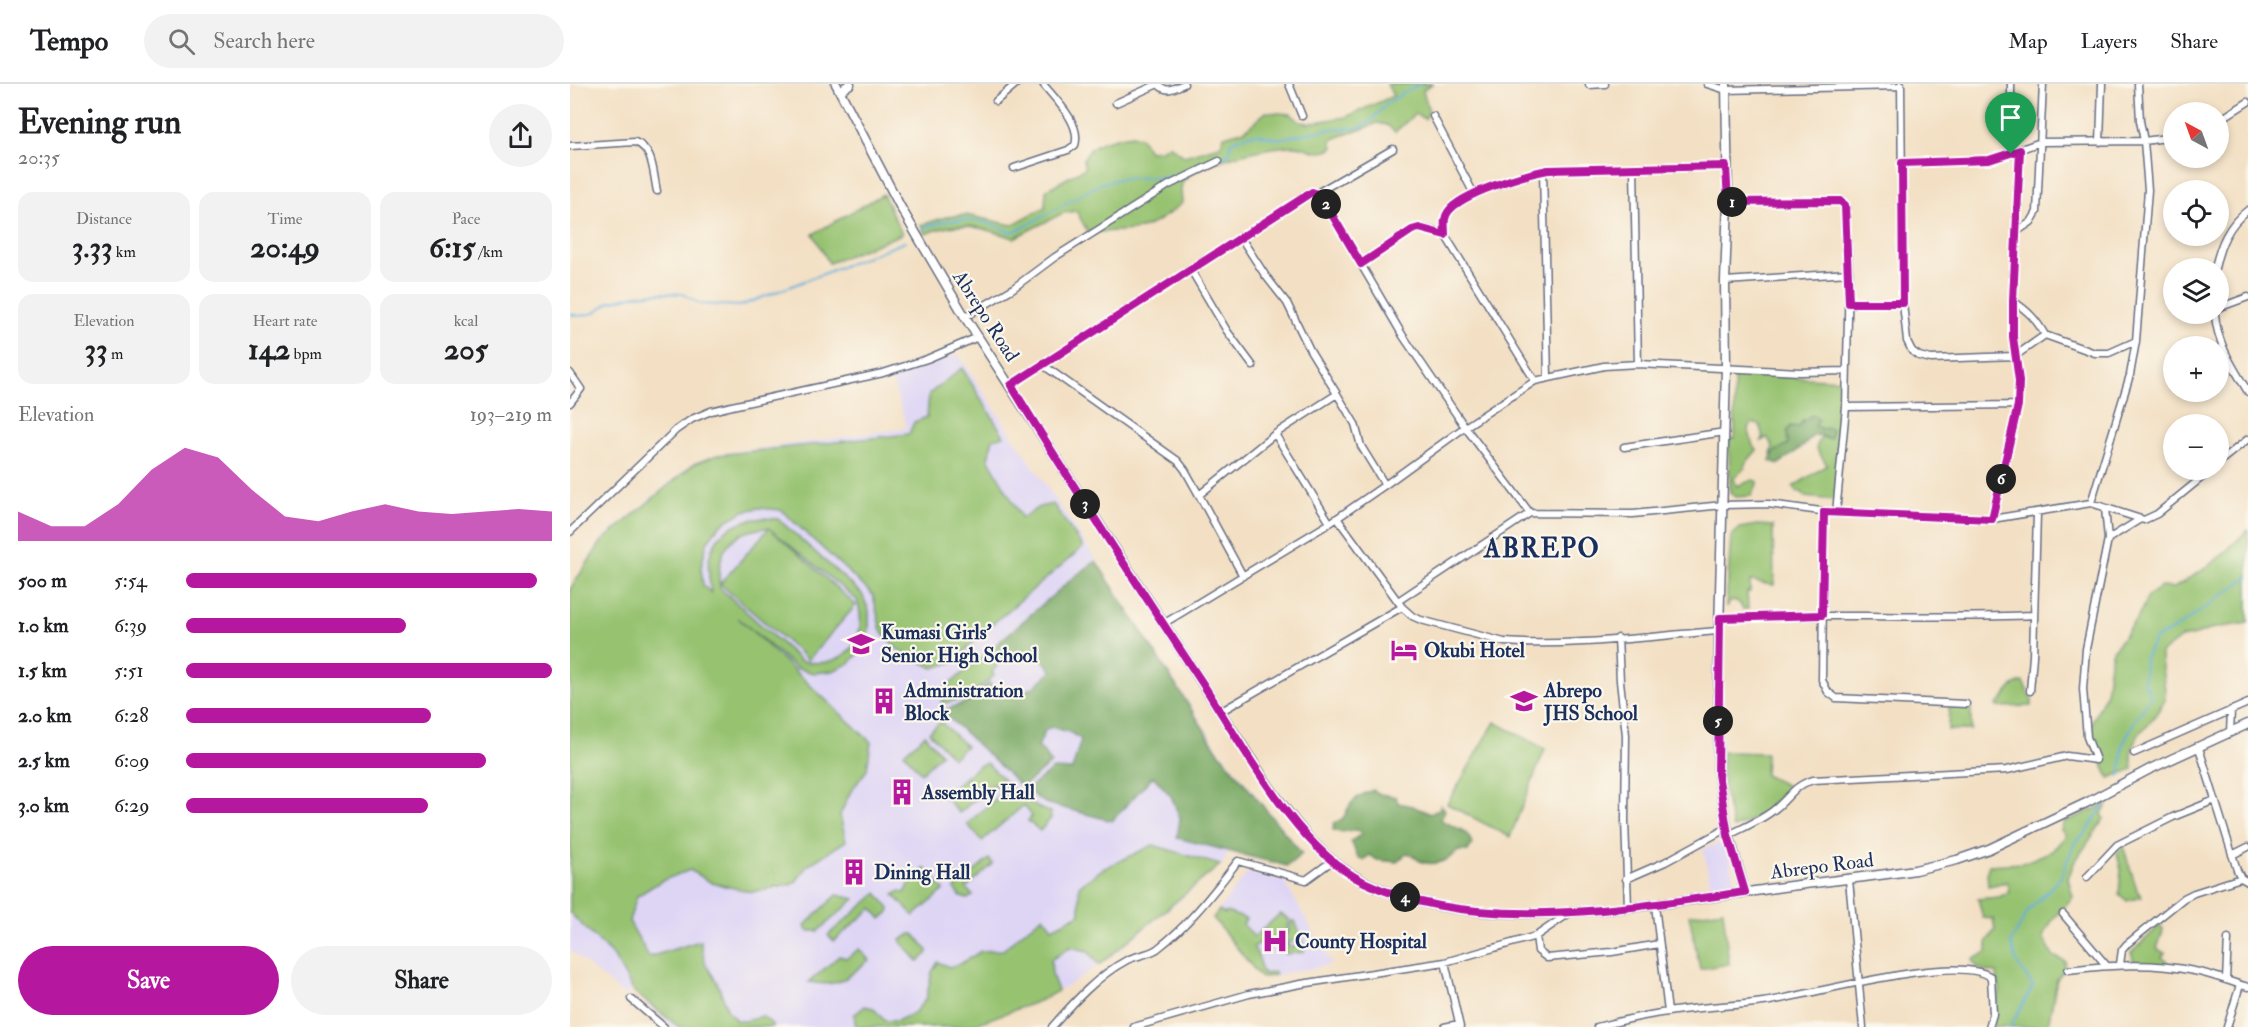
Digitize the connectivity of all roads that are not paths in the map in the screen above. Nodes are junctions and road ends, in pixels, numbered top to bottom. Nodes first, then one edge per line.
1 (850, 84) edge
2 (1016, 84) edge
3 (1043, 84) edge
4 (1158, 84) edge
5 (1184, 84) edge
6 (1289, 84) edge
7 (1605, 84) edge
8 (1707, 84) edge
9 (2012, 84) edge
10 (2043, 84) edge
11 (2102, 84) edge
12 (2139, 84) edge
13 (1588, 85) edge
14 (1901, 85) edge
15 (838, 87) edge
16 (1726, 87) edge
17 (996, 101) dead end
18 (2248, 102) edge
19 (1116, 103) dead end
20 (2229, 114) edge
21 (1302, 116) dead end
22 (1433, 116) dead end
23 (2163, 138) edge
24 (2144, 141) junction
25 (2041, 142) junction
26 (2100, 142) junction
27 (570, 146) edge
28 (1393, 149) dead end
29 (2020, 150) junction
30 (2011, 154) junction
31 (1219, 161) dead end
32 (1902, 163) junction
33 (1726, 166) junction
34 (1014, 168) dead end
35 (1634, 168) junction
36 (1543, 171) junction
37 (657, 191) dead end
38 (1317, 192) junction
39 (1474, 194) junction
40 (1728, 202) junction
41 (2248, 210) edge
42 (2016, 232) junction
43 (1445, 235) junction
44 (1241, 238) junction
45 (2218, 258) edge
46 (1361, 264) junction
47 (1191, 270) junction
48 (1849, 273) junction
49 (1725, 281) junction
50 (2248, 297) edge
51 (2013, 301) junction
52 (1849, 303) junction
53 (1903, 303) junction
54 (2229, 304) edge
55 (965, 317) junction
56 (2216, 324) edge
57 (2045, 335) junction
58 (978, 337) junction
59 (2136, 341) junction
60 (2015, 356) junction
61 (1638, 364) junction
62 (1043, 365) junction
63 (1253, 366) dead end
64 (1726, 368) junction
65 (1847, 371) junction
66 (570, 373) edge
67 (1548, 377) junction
68 (1534, 381) junction
69 (1011, 385) junction
70 (2248, 392) edge
71 (1337, 394) junction
72 (570, 403) edge
73 (2018, 405) junction
74 (1846, 407) junction
75 (1465, 427) junction
76 (1725, 432) junction
77 (1275, 434) junction
78 (2248, 440) edge
79 (1624, 447) dead end
80 (2229, 455) edge
81 (2199, 480) edge
82 (1385, 485) junction
83 (1199, 495) junction
84 (2091, 503) junction
85 (1723, 506) junction
86 (2105, 508) junction
87 (1824, 512) junction
88 (1530, 513) junction
89 (1836, 513) junction
90 (2037, 513) junction
91 (1337, 518) junction
92 (1992, 519) junction
93 (2139, 520) junction
94 (1330, 523) junction
95 (570, 532) edge
96 (2108, 539) junction
97 (1244, 576) junction
98 (1400, 604) junction
99 (1822, 615) junction
100 (2034, 615) junction
101 (1720, 618) junction
102 (1163, 624) junction
103 (1719, 631) junction
104 (1618, 638) junction
105 (2030, 691) dead end
106 (2248, 703) edge
107 (1966, 704) dead end
108 (2231, 710) junction
109 (1220, 712) junction
110 (2248, 724) edge
111 (2230, 733) junction
112 (2199, 748) junction
113 (2134, 753) dead end
114 (2215, 800) junction
115 (1728, 831) junction
116 (2248, 848) edge
117 (2232, 855) junction
118 (1332, 861) junction
119 (2087, 878) dead end
120 (1626, 879) junction
121 (1849, 880) junction
122 (2245, 880) edge
123 (1745, 892) junction
124 (1655, 904) junction
125 (1628, 907) junction
126 (1572, 911) junction
127 (2063, 914) dead end
128 (1536, 936) junction
129 (2228, 939) dead end
130 (1659, 944) junction
131 (1445, 962) junction
132 (2120, 964) junction
133 (2106, 965) junction
134 (2068, 970) dead end
135 (2226, 981) junction
136 (1857, 983) junction
137 (2240, 985) junction
138 (2248, 987) edge
139 (631, 999) dead end
140 (1668, 1012) junction
141 (1628, 1019) junction
142 (1459, 1025) edge
143 (664, 1027) edge
144 (1052, 1027) edge
145 (1134, 1027) edge
146 (1444, 1027) edge
147 (1597, 1027) edge
148 (1629, 1027) edge
149 (1863, 1027) edge
150 (1989, 1027) edge
151 (2227, 1027) edge

1 - 15 main road
2 - 17 street
3 - 34 street
4 - 5 street
4 - 19 street
6 - 21 street
7 - 13 street
8 - 16 street
9 - 30 street
10 - 25 street
11 - 26 street
12 - 24 street
14 - 16 street
14 - 32 street
15 - 55 main road, Abrepo Road
16 - 33 main road
18 - 20 street
22 - 39 street
23 - 24 street
24 - 26 street
24 - 59 street
25 - 26 street
25 - 29 street
25 - 42 street
27 - 37 street
28 - 38 street
29 - 30 street
29 - 42 street
30 - 32 street
31 - 55 street
32 - 53 street
33 - 35 street
33 - 40 main road
35 - 36 street
35 - 61 street
36 - 39 street
36 - 67 street
38 - 44 street
38 - 46 street
39 - 43 street
40 - 48 street
40 - 49 main road
41 - 45 street
42 - 51 street
43 - 46 street
43 - 68 street
44 - 47 street
44 - 71 street
46 - 75 street
47 - 62 street
47 - 63 street
48 - 49 street
48 - 52 street
49 - 64 main road
50 - 54 street
51 - 57 street
51 - 60 street
52 - 53 street
52 - 65 street
53 - 60 street
55 - 58 main road, Abrepo Road
56 - 70 street
57 - 59 street
57 - 60 street
58 - 69 main road, Abrepo Road
58 - 95 street
59 - 84 street
60 - 73 street
61 - 64 street
61 - 67 street
62 - 69 street
62 - 83 street
64 - 65 street
64 - 76 main road
65 - 74 street
66 - 72 street
67 - 68 street
68 - 75 street
69 - 102 main road, Abrepo Road
71 - 77 street
71 - 82 street
73 - 74 street
73 - 92 street
74 - 89 street
75 - 82 street
75 - 88 street
76 - 79 street
76 - 85 main road
77 - 83 street
77 - 94 street
78 - 80 street
81 - 93 street
82 - 91 street
83 - 97 street
84 - 86 street
84 - 90 street
85 - 87 street
85 - 88 street
85 - 101 main road
86 - 93 street
86 - 96 street
87 - 89 street
87 - 99 street
88 - 98 street
89 - 92 street
90 - 92 street
90 - 100 street
91 - 94 street
91 - 98 street
93 - 96 street
94 - 97 street
96 - 115 street
97 - 102 street
98 - 104 street
98 - 109 street
99 - 100 street
99 - 101 street
99 - 107 street
100 - 105 street
101 - 103 main road
102 - 109 main road, Abrepo Road
103 - 104 street
103 - 115 main road
104 - 120 street
106 - 108 street
108 - 111 street
108 - 113 street
109 - 118 main road, Abrepo Road
110 - 111 main road, Abrepo Road
111 - 112 main road, Abrepo Road
112 - 114 street
112 - 121 main road, Abrepo Road
114 - 117 street
114 - 119 street
115 - 120 street
115 - 123 main road
116 - 117 street
117 - 122 street
118 - 126 main road, Abrepo Road
118 - 144 street
120 - 125 street
121 - 123 main road, Abrepo Road
121 - 136 street
122 - 132 street
123 - 124 main road, Abrepo Road
124 - 125 main road, Abrepo Road
124 - 130 street
125 - 126 main road, Abrepo Road
126 - 128 street
127 - 133 street
128 - 130 street
128 - 131 street
129 - 135 street
130 - 140 street
131 - 142 street
131 - 145 street
132 - 133 street
132 - 135 street
133 - 134 street
135 - 137 street
136 - 140 street
136 - 149 street
136 - 150 street
137 - 138 street
137 - 151 street
139 - 143 street
140 - 141 street
141 - 147 street
141 - 148 street
142 - 146 street

